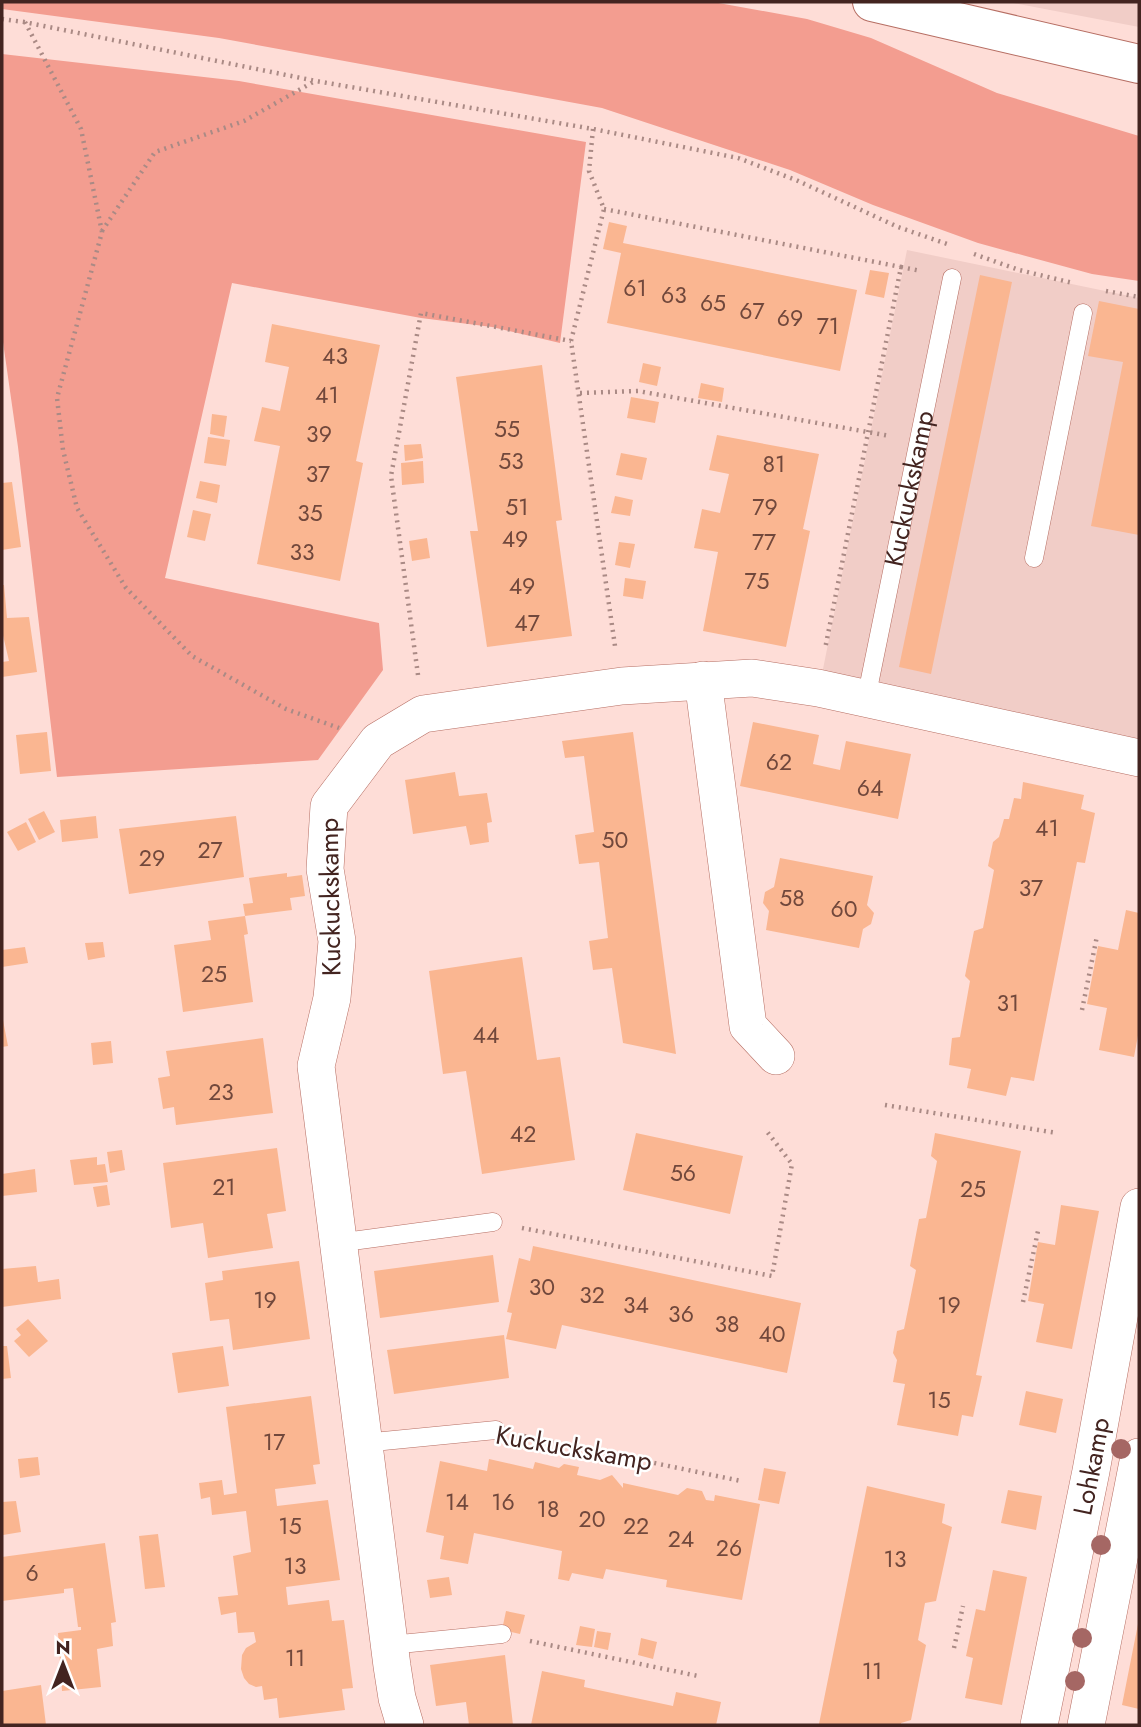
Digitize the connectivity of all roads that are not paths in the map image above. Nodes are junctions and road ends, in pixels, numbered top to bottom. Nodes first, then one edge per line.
1 (872, 2) edge
2 (1139, 64) edge
3 (952, 278) dead end
4 (1083, 313) dead end
5 (1034, 558) dead end
6 (703, 680) junction
7 (866, 699) junction
8 (1139, 758) edge
9 (776, 1056) dead end
10 (1139, 1207) edge
11 (494, 1222) road end
12 (337, 1243) junction
13 (496, 1430) road end
14 (363, 1443) junction
15 (1139, 1457) edge
16 (502, 1634) road end
17 (390, 1645) junction
18 (405, 1725) edge
19 (1039, 1725) edge
20 (1086, 1725) edge

1 - 2 main road
3 - 7 lane, Kuckuckskamp
4 - 5 lane
6 - 7 street, Kuckuckskamp
6 - 9 street
6 - 12 street, Kuckuckskamp
7 - 8 street, Kuckuckskamp
10 - 19 street, Lohkamp
11 - 12 lane
12 - 14 street, Kuckuckskamp
13 - 14 lane, Kuckuckskamp
14 - 17 street, Kuckuckskamp
15 - 20 street, Lohkamp
16 - 17 lane
17 - 18 street, Kuckuckskamp

